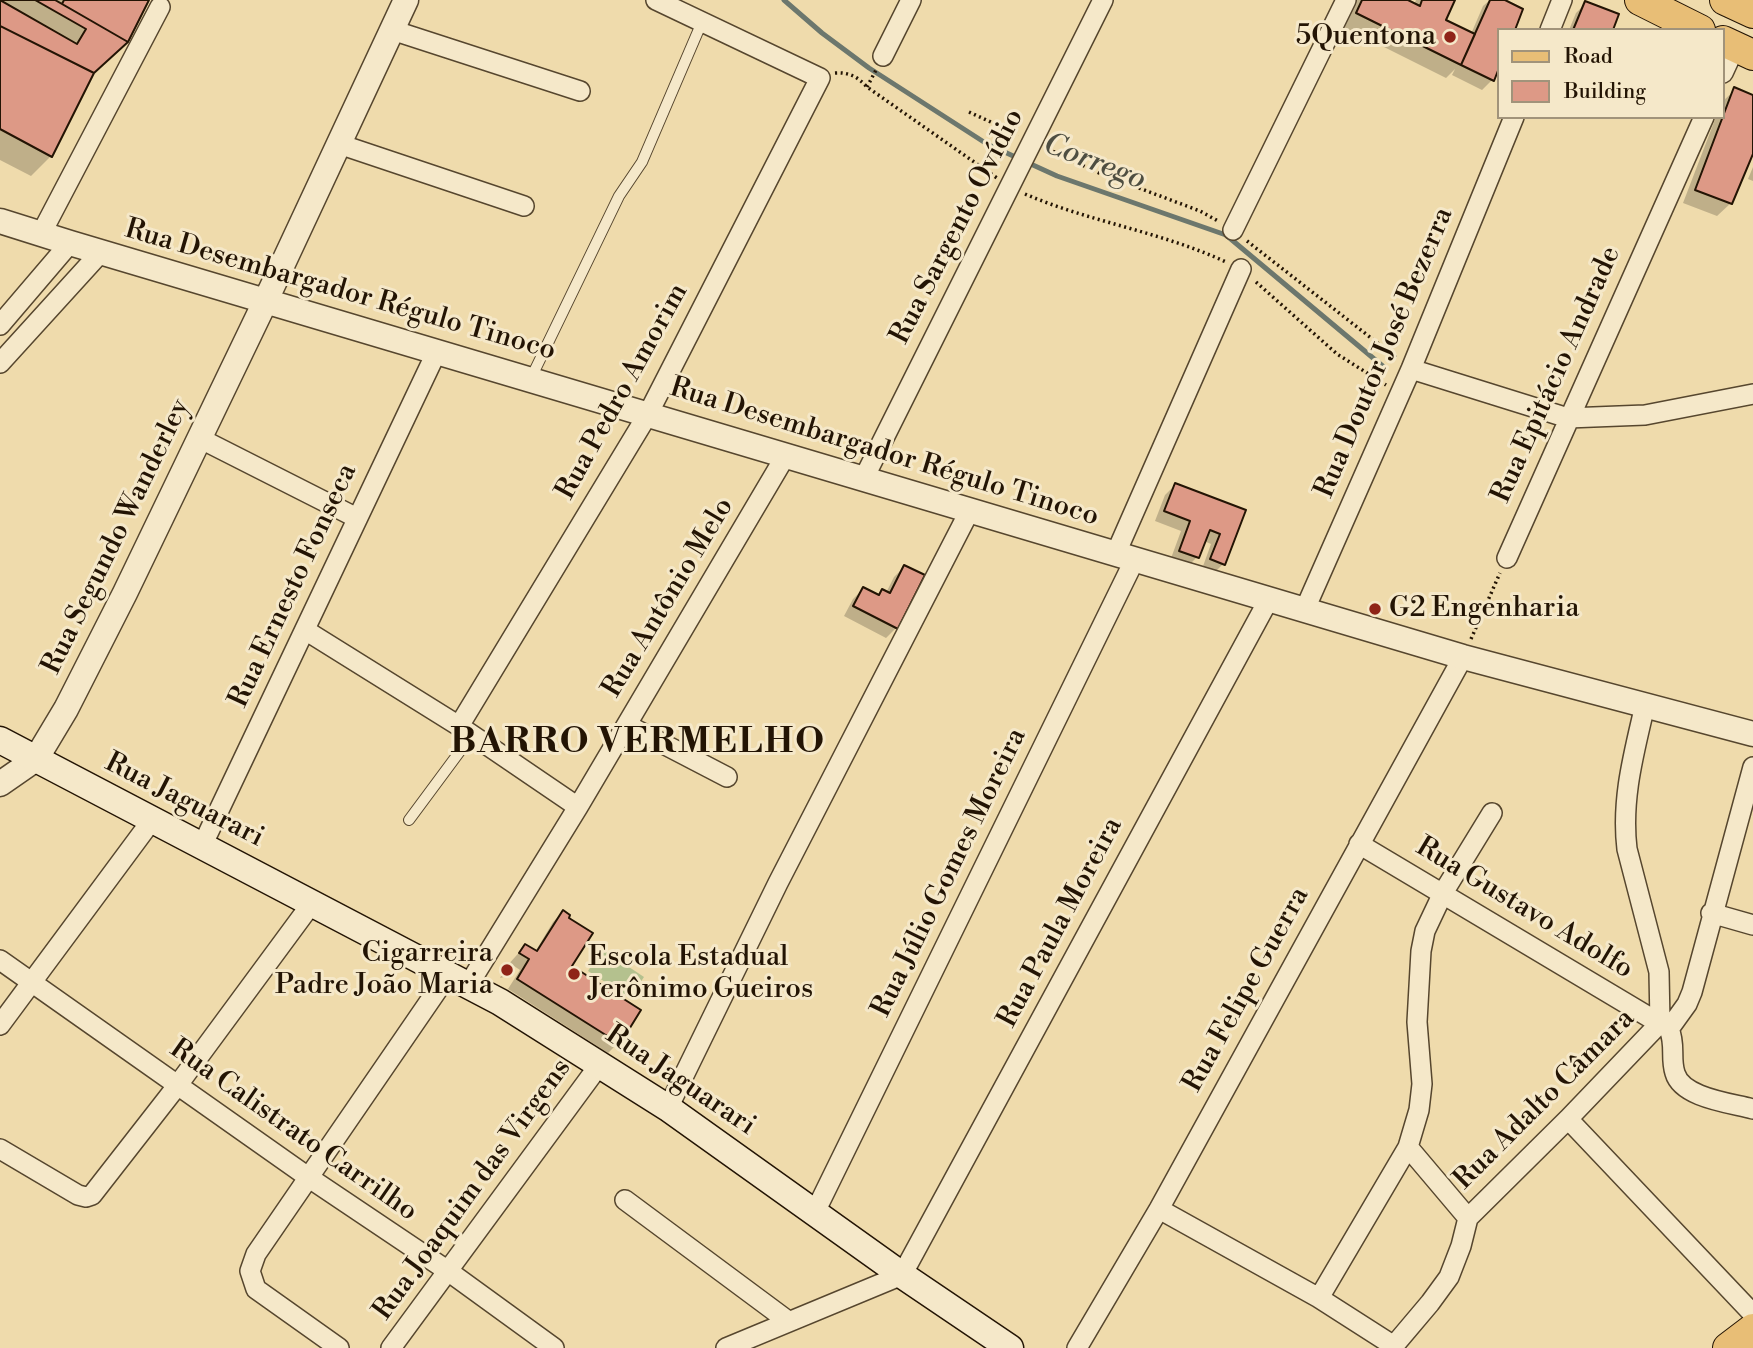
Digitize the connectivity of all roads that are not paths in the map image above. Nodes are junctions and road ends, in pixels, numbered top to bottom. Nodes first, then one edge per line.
1 (406, 0) edge
2 (656, 0) edge
3 (911, 0) edge
4 (1103, 0) edge
5 (1346, 0) edge
6 (1562, 0) edge
7 (1640, 0) edge
8 (1724, 0) edge
9 (160, 7) dead end
10 (1753, 13) edge
11 (702, 22) junction
12 (1551, 28) edge
13 (1696, 28) edge
14 (392, 30) junction
15 (883, 56) dead end
16 (580, 91) dead end
17 (1513, 119) edge
18 (1702, 119) edge
19 (339, 144) junction
20 (524, 206) dead end
21 (0, 221) edge
22 (1233, 230) road end
23 (41, 234) junction
24 (70, 243) junction
25 (101, 252) junction
26 (1241, 269) road end
27 (266, 300) junction
28 (0, 325) edge
29 (437, 351) junction
30 (2, 357) edge
31 (1411, 369) junction
32 (531, 379) junction
33 (1753, 394) edge
34 (648, 414) junction
35 (1568, 418) junction
36 (200, 438) junction
37 (786, 455) junction
38 (864, 478) junction
39 (970, 510) junction
40 (357, 518) junction
41 (1125, 556) junction
42 (1507, 558) road end
43 (1269, 598) junction
44 (1305, 609) junction
45 (305, 630) junction
46 (1463, 657) junction
47 (1645, 705) junction
48 (627, 725) junction
49 (466, 730) junction
50 (1753, 734) edge
51 (0, 740) edge
52 (36, 759) junction
53 (1753, 767) edge
54 (727, 776) dead end
55 (0, 783) edge
56 (578, 807) junction
57 (1492, 813) dead end
58 (152, 820) junction
59 (409, 820) dead end
60 (1359, 844) junction
61 (202, 846) junction
62 (1443, 893) junction
63 (312, 903) junction
64 (1711, 913) junction
65 (1753, 925) edge
66 (0, 960) edge
67 (459, 979) junction
68 (33, 982) junction
69 (0, 1025) edge
70 (1664, 1026) junction
71 (600, 1064) junction
72 (177, 1086) junction
73 (668, 1108) junction
74 (1753, 1109) edge
75 (1568, 1119) junction
76 (1408, 1147) junction
77 (0, 1149) edge
78 (308, 1177) junction
79 (625, 1200) dead end
80 (1159, 1209) junction
81 (815, 1212) junction
82 (1468, 1218) junction
83 (447, 1271) junction
84 (902, 1275) junction
85 (1319, 1298) junction
86 (1753, 1314) edge
87 (788, 1321) junction
88 (1753, 1329) edge
89 (1393, 1347) edge
90 (339, 1348) edge
91 (391, 1348) edge
92 (554, 1348) edge
93 (726, 1348) edge
94 (1010, 1348) edge
95 (1077, 1348) edge
96 (1728, 1348) edge

1 - 14 street, Rua Segundo Wanderley
2 - 11 street
3 - 15 street
4 - 38 street, Rua Sargento Ovídio
5 - 22 street
6 - 12 street
7 - 13 main road
8 - 10 main road
9 - 23 street
11 - 32 lane
11 - 34 street, Rua Pedro Amorim
14 - 16 street
14 - 19 street, Rua Segundo Wanderley
17 - 31 street, Rua Doutor José Bezerra
18 - 35 street, Rua Epitácio Andrade
19 - 20 street
19 - 27 street, Rua Segundo Wanderley
21 - 23 street, Rua Desembargador Régulo Tinoco
23 - 24 street, Rua Desembargador Régulo Tinoco
24 - 25 street, Rua Desembargador Régulo Tinoco
24 - 28 street
25 - 27 street, Rua Desembargador Régulo Tinoco
25 - 30 street
26 - 41 street, Rua Júlio Gomes Moreira
27 - 29 street, Rua Desembargador Régulo Tinoco
27 - 36 street, Rua Segundo Wanderley
29 - 32 street, Rua Desembargador Régulo Tinoco
29 - 40 street, Rua Ernesto Fonseca
31 - 35 street
31 - 44 street, Rua Doutor José Bezerra
32 - 34 street, Rua Desembargador Régulo Tinoco
33 - 35 street
34 - 37 street, Rua Desembargador Régulo Tinoco
34 - 49 street, Rua Pedro Amorim
35 - 42 street, Rua Epitácio Andrade
36 - 40 street
36 - 52 street, Rua Segundo Wanderley
37 - 38 street, Rua Desembargador Régulo Tinoco
37 - 48 street, Rua Antônio Melo
38 - 39 street, Rua Desembargador Régulo Tinoco
39 - 41 street, Rua Desembargador Régulo Tinoco
39 - 73 street
40 - 45 street, Rua Ernesto Fonseca
41 - 43 street, Rua Desembargador Régulo Tinoco
41 - 81 street, Rua Júlio Gomes Moreira
43 - 44 street, Rua Desembargador Régulo Tinoco
43 - 84 street, Rua Paula Moreira
44 - 46 street, Rua Desembargador Régulo Tinoco
45 - 49 street
45 - 61 street, Rua Ernesto Fonseca
46 - 47 street, Rua Desembargador Régulo Tinoco
46 - 60 street, Rua Felipe Guerra
47 - 50 street, Rua Desembargador Régulo Tinoco
47 - 70 street, Rua Adalto Câmara
48 - 54 street
48 - 56 street, Rua Antônio Melo
49 - 56 street
49 - 59 lane
51 - 52 main road, Rua Jaguarari
52 - 55 street, Rua Segundo Wanderley
52 - 58 main road, Rua Jaguarari
53 - 64 street
56 - 67 street, Rua Antônio Melo
57 - 62 street
58 - 61 main road, Rua Jaguarari
58 - 68 street
60 - 62 street, Rua Gustavo Adolfo
60 - 80 street, Rua Felipe Guerra
61 - 63 main road, Rua Jaguarari
62 - 70 street, Rua Gustavo Adolfo
62 - 76 street
63 - 67 main road, Rua Jaguarari
63 - 72 street
64 - 65 street
64 - 70 street
66 - 68 street, Rua Calistrato Carrilho
67 - 71 main road, Rua Jaguarari
67 - 78 street, Rua Antônio Melo
68 - 69 street
68 - 72 street, Rua Calistrato Carrilho
70 - 74 street
70 - 75 street, Rua Adalto Câmara
71 - 73 main road, Rua Jaguarari
71 - 83 street, Rua Joaquim das Virgens
72 - 77 street
72 - 78 street, Rua Calistrato Carrilho
73 - 81 main road, Rua Jaguarari
75 - 82 street, Rua Adalto Câmara
75 - 86 street
76 - 82 street
76 - 85 street
78 - 83 street, Rua Calistrato Carrilho
78 - 90 street, Rua Antônio Melo
79 - 87 street
80 - 85 street
80 - 95 street, Rua Felipe Guerra
81 - 84 main road, Rua Jaguarari
82 - 89 street, Rua Adalto Câmara
83 - 91 street, Rua Joaquim das Virgens
83 - 92 street, Rua Calistrato Carrilho
84 - 87 street
84 - 94 main road, Rua Jaguarari
85 - 89 street
87 - 93 street
88 - 96 main road

